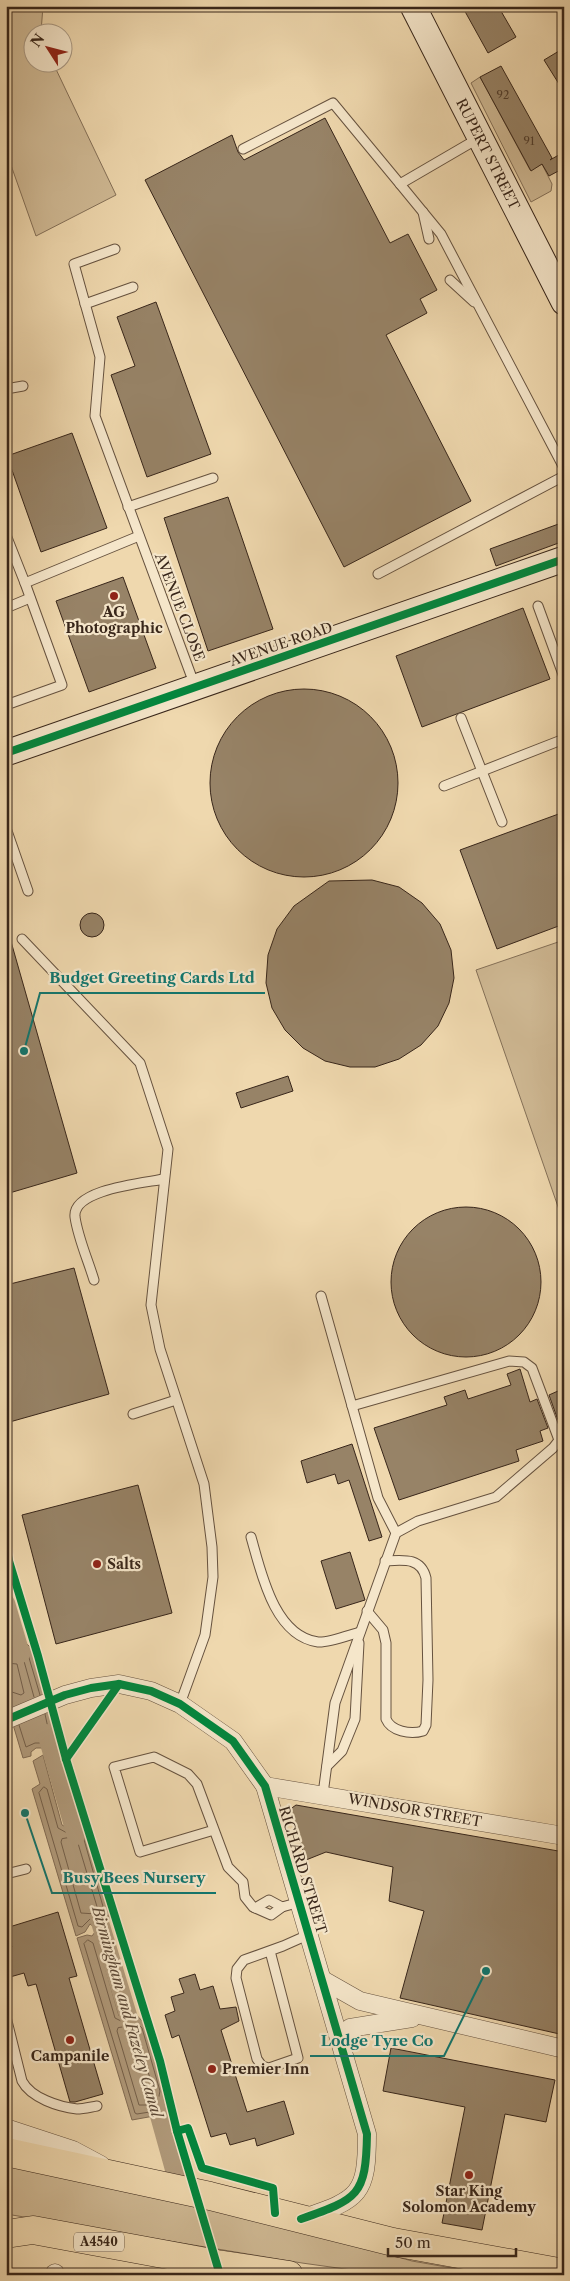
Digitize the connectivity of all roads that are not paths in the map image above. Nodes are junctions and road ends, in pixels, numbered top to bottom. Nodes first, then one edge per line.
1 (413, 6) edge
2 (480, 137) junction
3 (243, 149) dead end
4 (400, 184) junction
5 (422, 211) junction
6 (428, 239) dead end
7 (115, 249) dead end
8 (450, 280) dead end
9 (133, 287) dead end
10 (564, 302) edge
11 (85, 304) junction
12 (479, 306) junction
13 (23, 386) dead end
14 (6, 389) edge
15 (564, 468) edge
16 (564, 476) edge
17 (213, 478) dead end
18 (128, 507) junction
19 (6, 535) edge
20 (139, 536) junction
21 (564, 559) edge
22 (378, 574) dead end
23 (25, 583) junction
24 (30, 598) junction
25 (538, 606) dead end
26 (6, 608) edge
27 (564, 676) edge
28 (195, 687) junction
29 (6, 705) edge
30 (461, 718) dead end
31 (564, 740) edge
32 (6, 753) edge
33 (482, 771) junction
34 (444, 786) dead end
35 (502, 822) dead end
36 (6, 828) edge
37 (28, 891) dead end
38 (22, 939) dead end
39 (164, 1179) junction
40 (94, 1280) dead end
41 (321, 1296) dead end
42 (176, 1400) junction
43 (352, 1406) junction
44 (133, 1414) dead end
45 (561, 1437) edge
46 (396, 1533) junction
47 (251, 1537) dead end
48 (385, 1561) junction
49 (367, 1611) junction
50 (360, 1632) junction
51 (180, 1704) junction
52 (6, 1720) edge
53 (327, 1766) junction
54 (266, 1786) junction
55 (323, 1794) junction
56 (214, 1830) junction
57 (564, 1836) edge
58 (26, 1869) dead end
59 (6, 1874) edge
60 (300, 1902) junction
61 (310, 1934) junction
62 (270, 1951) junction
63 (323, 1980) junction
64 (351, 1998) junction
65 (420, 2016) junction
66 (6, 2017) edge
67 (339, 2032) junction
68 (564, 2049) edge
69 (97, 2106) dead end
70 (6, 2128) edge
71 (6, 2152) edge
72 (128, 2179) junction
73 (301, 2219) junction
74 (6, 2234) edge
75 (564, 2273) edge
76 (289, 2275) edge

1 - 2 street, RUPERT STREET
2 - 4 lane
2 - 10 street, RUPERT STREET
3 - 4 lane
4 - 5 lane
5 - 6 lane
5 - 12 lane
7 - 11 lane
8 - 12 lane
9 - 11 lane
11 - 18 lane, AVENUE CLOSE
12 - 15 lane
13 - 14 lane
16 - 22 lane
17 - 18 lane
18 - 20 lane, AVENUE CLOSE
19 - 23 lane
20 - 23 lane
20 - 28 lane, AVENUE CLOSE
21 - 28 street, AVENUE ROAD
23 - 24 lane
24 - 26 lane
24 - 29 lane
25 - 27 lane
28 - 32 street, AVENUE ROAD
30 - 33 lane
31 - 33 lane
33 - 34 lane
33 - 35 lane
36 - 37 lane
38 - 39 lane
39 - 40 lane
39 - 42 lane
41 - 43 lane
42 - 44 lane
42 - 51 lane
43 - 45 lane
43 - 46 lane
45 - 46 lane
46 - 48 lane
47 - 50 lane
48 - 49 lane
48 - 49 lane
49 - 50 lane
50 - 53 lane
50 - 53 lane
51 - 52 street, RICHARD STREET
51 - 54 street, RICHARD STREET
53 - 55 lane
54 - 55 street, WINDSOR STREET
54 - 60 street, RICHARD STREET
55 - 57 street, WINDSOR STREET
56 - 56 lane
56 - 60 lane
58 - 59 lane
60 - 61 street, RICHARD STREET
61 - 62 lane
61 - 63 street, RICHARD STREET
62 - 62 lane
63 - 64 street
63 - 67 street, RICHARD STREET
64 - 65 street
64 - 67 street
65 - 67 street
65 - 68 street
66 - 69 lane
67 - 73 street, RICHARD STREET
70 - 72 street
71 - 72 highway
72 - 73 highway
73 - 75 highway
74 - 76 highway, A4540

